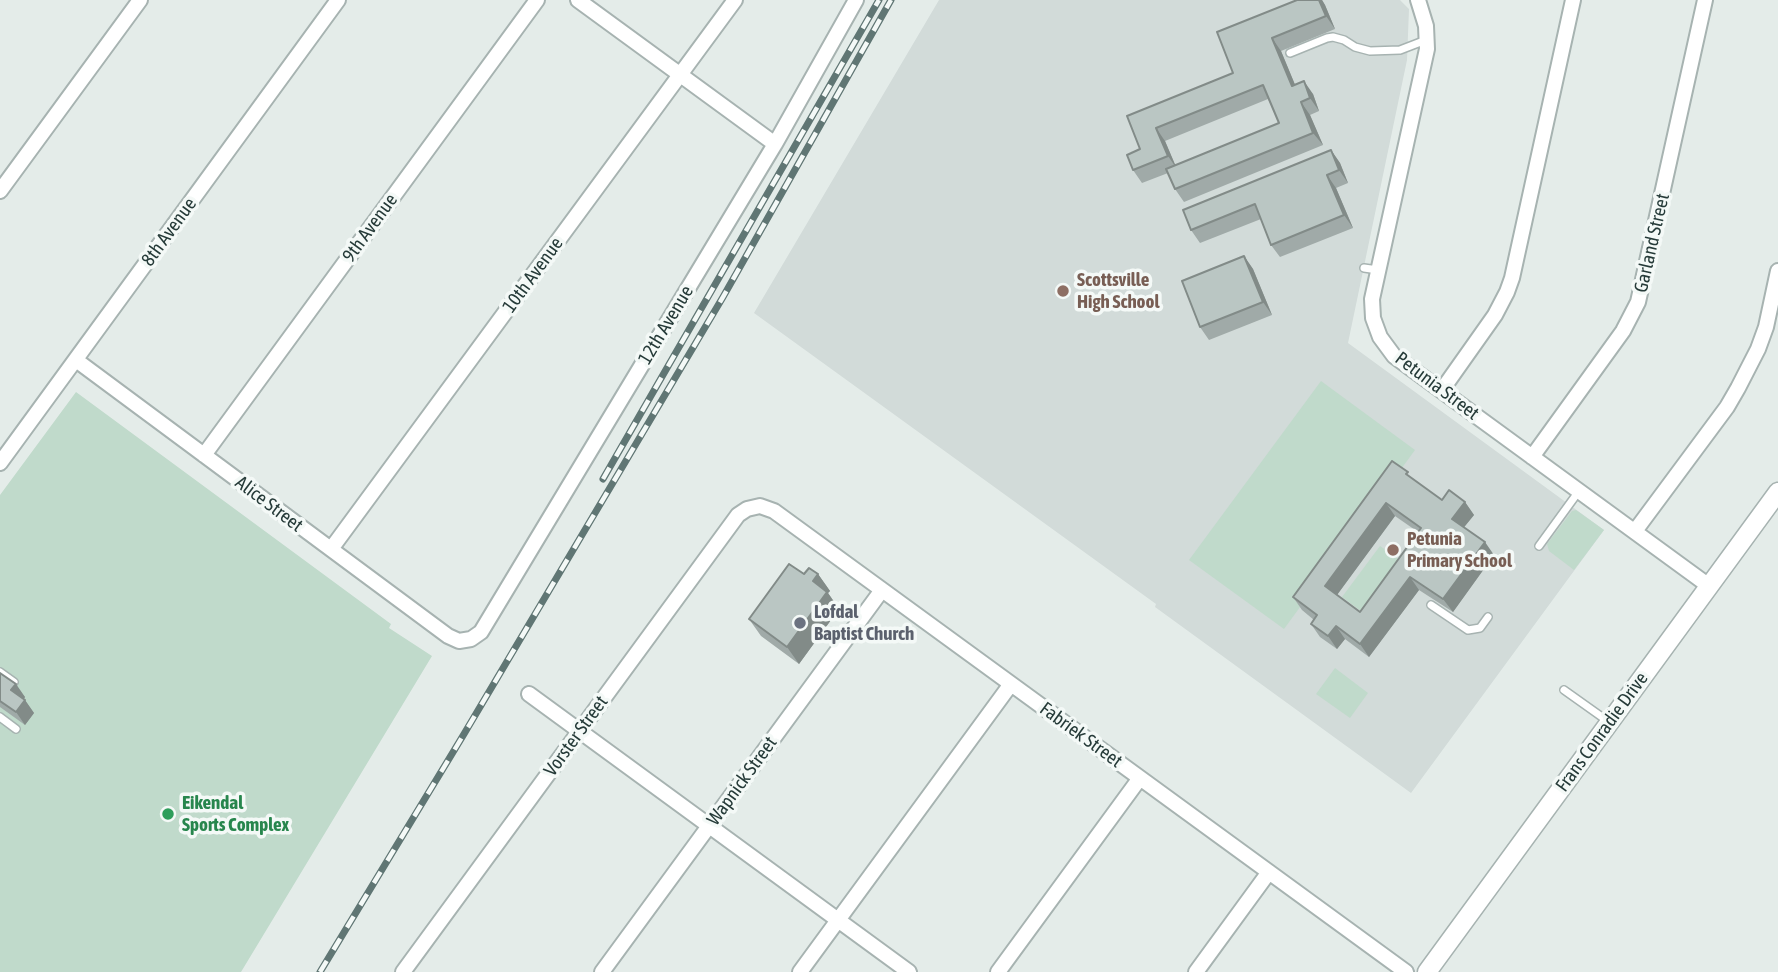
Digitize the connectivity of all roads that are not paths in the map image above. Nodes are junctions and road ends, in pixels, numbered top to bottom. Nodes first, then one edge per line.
1 (140, 0) edge
2 (338, 0) edge
3 (537, 0) edge
4 (578, 0) edge
5 (735, 0) edge
6 (856, 0) edge
7 (1418, 0) edge
8 (1573, 0) edge
9 (1705, 0) edge
10 (1427, 40) junction
11 (1290, 53) dead end
12 (680, 75) junction
13 (775, 144) junction
14 (0, 191) edge
15 (1778, 271) edge
16 (76, 360) junction
17 (1442, 390) junction
18 (204, 455) junction
19 (1532, 457) junction
20 (0, 463) edge
21 (1579, 491) junction
22 (1778, 492) edge
23 (753, 507) joint
24 (1635, 531) junction
25 (1539, 546) dead end
26 (331, 549) junction
27 (1709, 586) junction
28 (883, 590) junction
29 (1430, 605) dead end
30 (1488, 618) dead end
31 (465, 641) joint
32 (0, 672) edge
33 (14, 682) edge
34 (1011, 684) junction
35 (1564, 690) dead end
36 (529, 694) dead end
37 (0, 717) edge
38 (1609, 722) junction
39 (16, 729) dead end
40 (579, 731) junction
41 (1140, 778) junction
42 (709, 826) junction
43 (1269, 872) junction
44 (838, 920) junction
45 (404, 972) edge
46 (602, 972) edge
47 (800, 972) edge
48 (909, 972) edge
49 (998, 972) edge
50 (1196, 972) edge
51 (1406, 972) edge
52 (1427, 972) edge

1 - 14 street
2 - 16 street, 8th Avenue
3 - 18 street, 9th Avenue
4 - 12 street
5 - 12 street, 10th Avenue
6 - 13 street, 12th Avenue
7 - 10 street, Petunia Street
8 - 17 street
9 - 19 street, Garland Street
10 - 11 lane
10 - 17 street, Petunia Street
12 - 13 street
12 - 26 street, 10th Avenue
13 - 31 street, 12th Avenue
15 - 24 street
16 - 18 street, Alice Street
16 - 20 street, 8th Avenue
17 - 19 street, Petunia Street
18 - 26 street, Alice Street
19 - 21 street, Petunia Street
21 - 24 street, Petunia Street
21 - 25 lane
22 - 27 street, Frans Conradie Drive
23 - 28 street, Fabriek Street
23 - 40 street, Vorster Street
24 - 27 street, Petunia Street
26 - 31 street, Alice Street
27 - 38 street, Frans Conradie Drive
28 - 34 street, Fabriek Street
28 - 42 street, Wapnick Street
29 - 30 lane
32 - 33 lane
34 - 41 street, Fabriek Street
34 - 44 street
35 - 38 lane
36 - 40 street
37 - 39 lane
38 - 52 street, Frans Conradie Drive
40 - 42 street
40 - 45 street, Vorster Street
41 - 43 street, Fabriek Street
41 - 49 street
42 - 44 street
42 - 46 street, Wapnick Street
43 - 50 street
43 - 51 street, Fabriek Street
44 - 47 street
44 - 48 street

